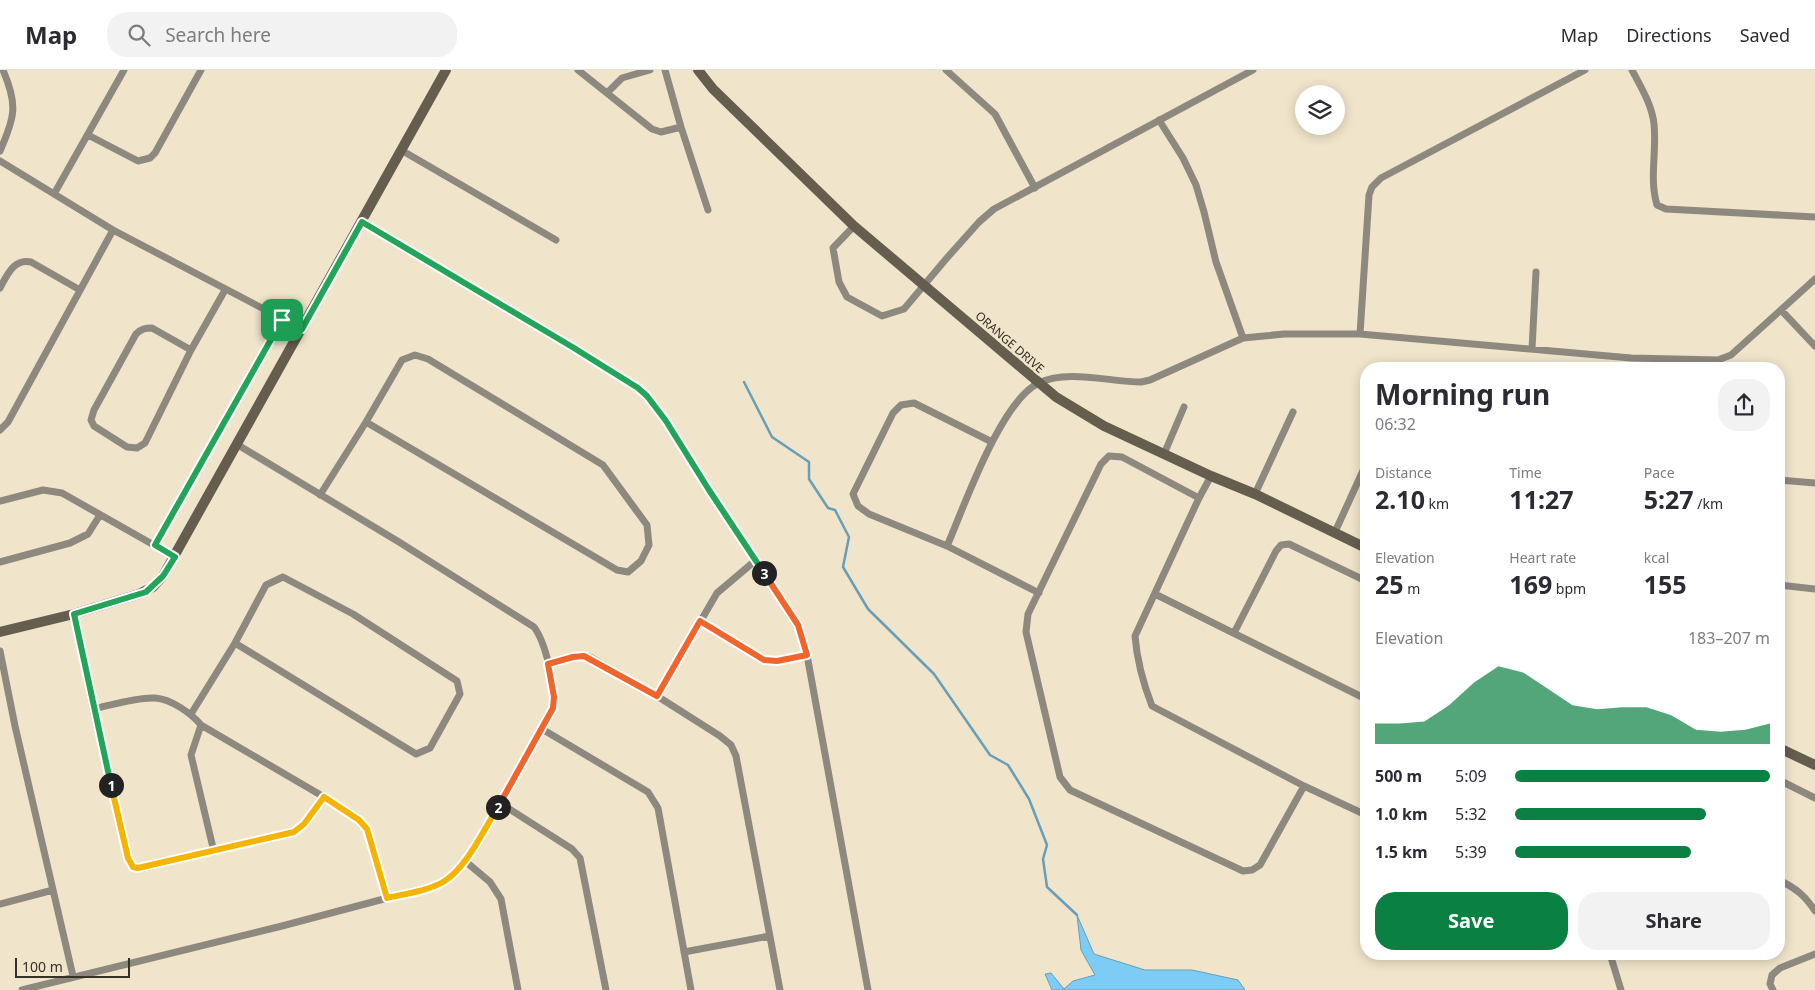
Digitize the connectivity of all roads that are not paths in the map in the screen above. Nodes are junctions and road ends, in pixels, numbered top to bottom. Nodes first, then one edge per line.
1 (3, 70) edge
2 (124, 70) edge
3 (201, 70) edge
4 (446, 70) edge
5 (578, 70) edge
6 (650, 70) edge
7 (665, 70) edge
8 (698, 70) edge
9 (1253, 70) edge
10 (1585, 70) edge
11 (1632, 70) edge
12 (951, 72) edge
13 (608, 92) junction
14 (1159, 120) junction
15 (681, 127) junction
16 (88, 135) junction
17 (402, 150) junction
18 (0, 151) edge
19 (0, 162) edge
20 (1035, 188) junction
21 (54, 194) junction
22 (708, 210) dead end
23 (1815, 217) edge
24 (362, 222) junction
25 (854, 226) junction
26 (114, 230) junction
27 (556, 240) dead end
28 (1536, 272) dead end
29 (1815, 280) edge
30 (925, 286) junction
31 (0, 288) edge
32 (80, 290) junction
33 (225, 290) junction
34 (1782, 311) junction
35 (282, 320) junction
36 (302, 329) junction
37 (1360, 334) junction
38 (1243, 338) junction
39 (1815, 346) edge
40 (1532, 349) junction
41 (192, 350) junction
42 (1038, 383) junction
43 (1184, 407) dead end
44 (1293, 412) dead end
45 (366, 422) junction
46 (0, 430) edge
47 (992, 442) junction
48 (238, 445) junction
49 (1164, 454) junction
50 (1211, 476) junction
51 (1360, 477) edge
52 (1785, 480) edge
53 (1815, 483) edge
54 (320, 494) junction
55 (1255, 494) junction
56 (1199, 498) junction
57 (0, 501) edge
58 (100, 515) junction
59 (1335, 532) junction
60 (155, 545) junction
61 (1360, 545) edge
62 (947, 546) junction
63 (175, 557) junction
64 (756, 560) junction
65 (0, 562) edge
66 (1360, 579) edge
67 (1785, 586) edge
68 (1815, 588) edge
69 (1039, 593) junction
70 (1155, 594) junction
71 (74, 614) junction
72 (700, 621) junction
73 (0, 632) edge
74 (1234, 634) junction
75 (235, 643) junction
76 (0, 651) edge
77 (807, 655) junction
78 (548, 664) junction
79 (657, 696) junction
80 (1360, 696) edge
81 (93, 709) junction
82 (191, 714) junction
83 (201, 725) junction
84 (542, 729) junction
85 (1785, 751) edge
86 (1815, 764) edge
87 (1785, 783) edge
88 (1304, 786) junction
89 (324, 797) junction
90 (1815, 798) edge
91 (500, 803) junction
92 (1360, 812) edge
93 (214, 852) junction
94 (465, 861) junction
95 (1785, 883) edge
96 (53, 890) junction
97 (387, 898) junction
98 (0, 904) edge
99 (1815, 911) edge
100 (769, 936) junction
101 (684, 952) junction
102 (1815, 954) edge
103 (1612, 960) edge
104 (73, 976) junction
105 (22, 990) edge
106 (518, 990) edge
107 (606, 990) edge
108 (691, 990) edge
109 (780, 990) edge
110 (868, 990) edge
111 (1621, 990) edge
112 (1773, 990) edge

1 - 18 street
2 - 16 street
3 - 16 street
4 - 17 street
5 - 13 street
6 - 13 street
7 - 15 street
8 - 25 street, ORANGE DRIVE
9 - 14 street
10 - 37 street
11 - 23 street
12 - 20 street
13 - 15 street
14 - 20 street
14 - 38 street
15 - 22 street
16 - 21 street
17 - 24 street
17 - 27 street
19 - 21 street
20 - 30 street
21 - 26 street
24 - 36 street
24 - 64 street
25 - 30 street, ORANGE DRIVE
25 - 30 street
26 - 32 street
26 - 33 street
28 - 40 street
29 - 34 street
30 - 42 street, ORANGE DRIVE
31 - 32 street
32 - 46 street
33 - 35 street
33 - 41 street
34 - 39 street
34 - 40 street
35 - 36 street
35 - 60 street
36 - 48 street
37 - 38 street
37 - 40 street
38 - 42 street
41 - 41 street
42 - 47 street
42 - 49 street, ORANGE DRIVE
43 - 49 street
44 - 55 street
45 - 45 street
45 - 54 street
47 - 62 street
47 - 62 street
48 - 54 street
48 - 63 street
49 - 50 street, ORANGE DRIVE
50 - 55 street, ORANGE DRIVE
50 - 56 street
51 - 59 street
52 - 53 street
54 - 78 street
55 - 59 street, ORANGE DRIVE
56 - 69 street
56 - 70 street
57 - 58 street
58 - 60 street
58 - 65 street
59 - 61 street, ORANGE DRIVE
60 - 63 street
62 - 69 street
63 - 71 street
64 - 72 street
64 - 77 street
66 - 74 street
67 - 68 street
69 - 88 street
70 - 74 street
70 - 88 street
71 - 73 street
71 - 81 street
72 - 77 street
72 - 79 street
74 - 80 street
75 - 75 street
75 - 82 street
76 - 96 street
77 - 110 street
78 - 79 street
78 - 84 street
79 - 100 street
81 - 82 street
81 - 93 street
82 - 83 street
83 - 89 street
83 - 93 street
84 - 91 street
84 - 101 street
85 - 86 street
87 - 90 street
88 - 92 street
89 - 93 street
89 - 97 street
91 - 94 street
91 - 107 street
94 - 97 street
94 - 106 street
95 - 99 street
96 - 98 street
96 - 104 street
97 - 104 street
100 - 101 street
100 - 109 street
101 - 108 street
102 - 112 street
103 - 111 street
104 - 105 street

